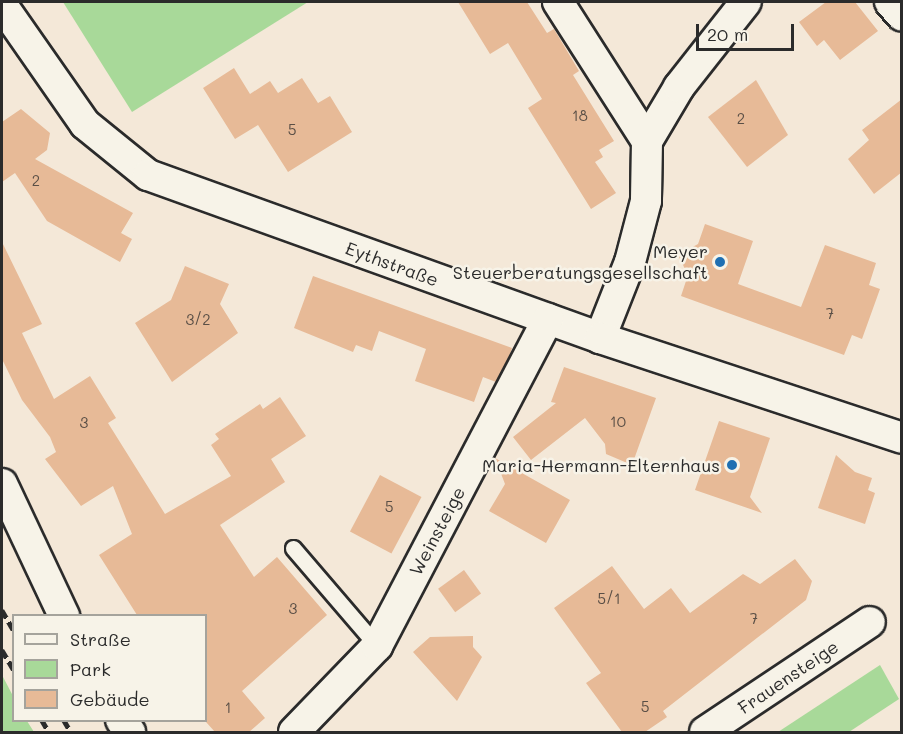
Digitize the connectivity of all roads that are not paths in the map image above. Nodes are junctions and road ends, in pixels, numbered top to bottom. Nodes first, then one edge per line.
1 (558, 2) edge
2 (746, 2) edge
3 (890, 2) edge
4 (2, 5) edge
5 (902, 16) edge
6 (646, 141) junction
7 (548, 319) junction
8 (600, 338) junction
9 (902, 438) edge
10 (2, 484) edge
11 (293, 548) dead end
12 (64, 614) edge
13 (870, 622) dead end
14 (376, 646) junction
15 (294, 732) edge
16 (705, 732) edge

1 - 6 street
2 - 6 street
3 - 5 street
4 - 7 street, Eythstraße
6 - 8 street
7 - 8 street, Eythstraße
7 - 14 street, Weinsteige
8 - 9 street, Eythstraße
10 - 12 street
11 - 14 lane
13 - 16 street, Frauensteige
14 - 15 street, Weinsteige

